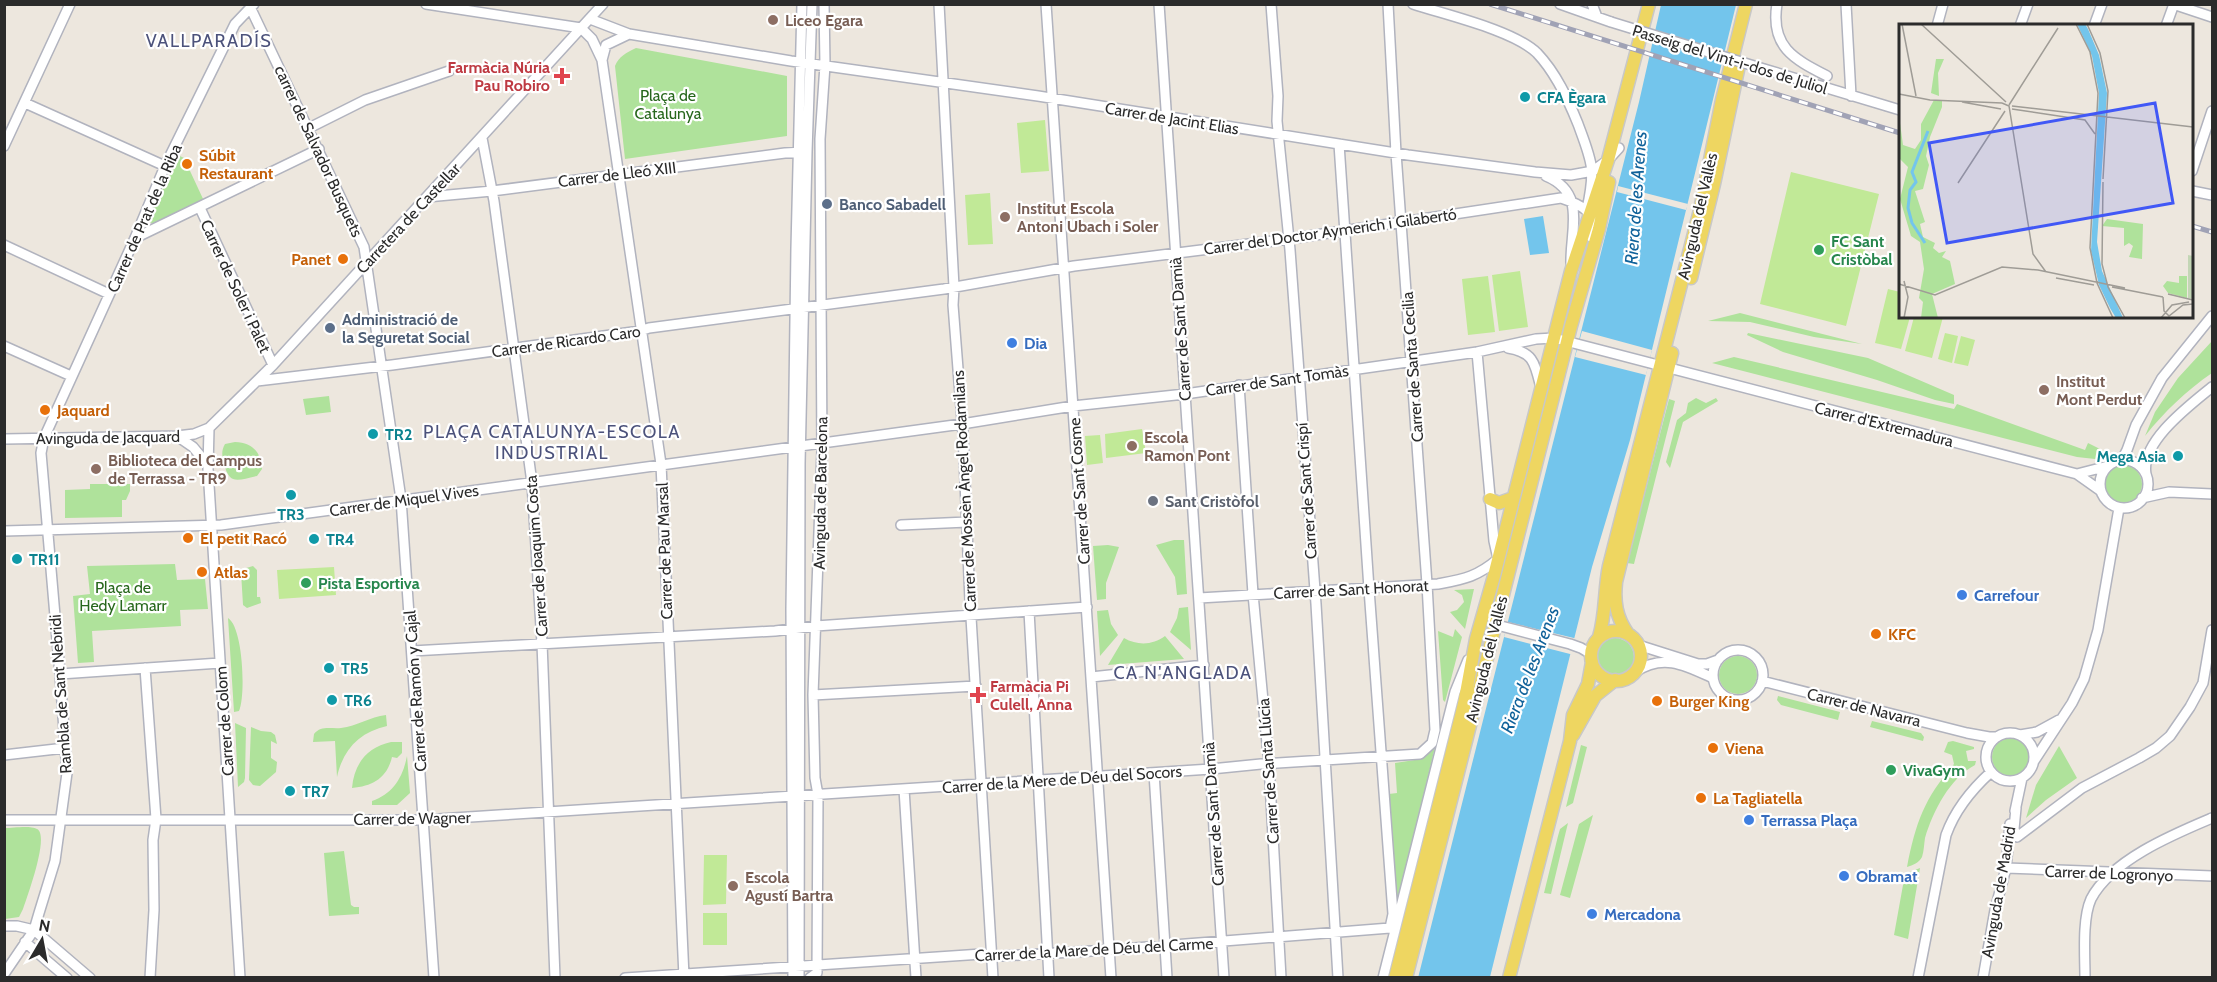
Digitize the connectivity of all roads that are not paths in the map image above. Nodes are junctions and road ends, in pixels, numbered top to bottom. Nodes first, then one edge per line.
1 (70, 4) edge
2 (426, 4) edge
3 (493, 4) edge
4 (603, 4) edge
5 (802, 4) edge
6 (812, 4) edge
7 (824, 4) edge
8 (939, 4) edge
9 (1046, 4) edge
10 (1159, 4) edge
11 (1271, 4) edge
12 (1388, 4) edge
13 (1413, 4) edge
14 (1560, 4) edge
15 (1592, 4) edge
16 (1649, 4) edge
17 (1656, 4) edge
18 (1746, 4) edge
19 (1754, 4) edge
20 (1777, 4) edge
21 (1846, 4) edge
22 (1943, 4) edge
23 (2028, 4) edge
24 (2102, 4) edge
25 (2173, 5) edge
26 (253, 7) edge
27 (490, 15) junction
28 (1597, 17) junction
29 (2212, 17) edge
30 (590, 19) junction
31 (1937, 24) edge
32 (2021, 24) edge
33 (2095, 24) edge
34 (2167, 24) edge
35 (580, 28) junction
36 (629, 34) junction
37 (602, 60) junction
38 (806, 63) junction
39 (825, 65) junction
40 (448, 71) dead end
41 (1827, 76) dead end
42 (942, 83) junction
43 (1851, 96) junction
44 (1053, 99) junction
45 (25, 103) junction
46 (1899, 110) edge
47 (2212, 111) edge
48 (1165, 117) junction
49 (309, 128) junction
50 (1278, 135) junction
51 (482, 138) junction
52 (1339, 144) junction
53 (4, 146) edge
54 (1619, 148) junction
55 (319, 149) junction
56 (802, 152) junction
57 (1396, 153) junction
58 (1608, 160) junction
59 (165, 166) junction
60 (2193, 168) edge
61 (1593, 171) junction
62 (1535, 172) junction
63 (619, 173) junction
64 (492, 191) junction
65 (2193, 191) edge
66 (2212, 195) edge
67 (427, 197) junction
68 (1572, 202) junction
69 (200, 208) junction
70 (1588, 213) junction
71 (1402, 221) junction
72 (1345, 229) junction
73 (135, 238) junction
74 (1289, 238) junction
75 (4, 245) edge
76 (1175, 253) junction
77 (367, 262) junction
78 (1573, 266) junction
79 (1064, 268) junction
80 (954, 287) junction
81 (1581, 288) junction
82 (109, 294) junction
83 (820, 306) junction
84 (799, 309) junction
85 (2212, 316) edge
86 (640, 331) junction
87 (1554, 338) junction
88 (1571, 342) junction
89 (4, 346) edge
90 (1502, 347) junction
91 (515, 349) junction
92 (1477, 352) junction
93 (1411, 362) junction
94 (1660, 364) junction
95 (273, 365) junction
96 (382, 366) junction
97 (1354, 370) junction
98 (1690, 374) junction
99 (71, 376) junction
100 (1298, 377) junction
101 (257, 381) junction
102 (1666, 381) junction
103 (1239, 385) junction
104 (2212, 387) edge
105 (1541, 388) junction
106 (1185, 394) junction
107 (1073, 406) junction
108 (962, 424) junction
109 (209, 428) junction
110 (177, 436) junction
111 (44, 438) junction
112 (4, 439) edge
113 (822, 442) junction
114 (797, 446) junction
115 (661, 464) junction
116 (2111, 464) junction
117 (208, 465) junction
118 (2077, 474) junction
119 (2147, 481) junction
120 (532, 483) junction
121 (2101, 491) junction
122 (2169, 492) junction
123 (2212, 495) edge
124 (1513, 498) junction
125 (2142, 498) junction
126 (401, 499) junction
127 (1490, 500) junction
128 (2119, 508) junction
129 (967, 522) junction
130 (901, 525) dead end
131 (212, 526) junction
132 (4, 531) edge
133 (48, 531) junction
134 (1498, 559) junction
135 (1427, 585) junction
136 (1369, 589) junction
137 (1314, 593) junction
138 (1253, 594) junction
139 (1199, 598) junction
140 (1486, 605) junction
141 (1087, 607) junction
142 (1029, 611) junction
143 (971, 616) junction
144 (816, 626) junction
145 (1501, 626) junction
146 (795, 629) junction
147 (2212, 630) edge
148 (1628, 634) junction
149 (667, 636) junction
150 (1599, 637) junction
151 (542, 643) junction
152 (1638, 645) junction
153 (1474, 647) junction
154 (412, 651) junction
155 (1591, 658) junction
156 (1718, 660) junction
157 (220, 663) junction
158 (1203, 665) junction
159 (146, 668) junction
160 (1635, 672) junction
161 (60, 674) junction
162 (1091, 677) junction
163 (1713, 678) junction
164 (2208, 679) edge
165 (1615, 680) junction
166 (1762, 681) junction
167 (976, 686) junction
168 (813, 695) junction
169 (2061, 719) junction
170 (1435, 730) joint
171 (1967, 733) junction
172 (2020, 735) junction
173 (1997, 736) junction
174 (1570, 741) junction
175 (65, 748) junction
176 (1987, 753) junction
177 (4, 755) edge
178 (1381, 757) junction
179 (1325, 760) junction
180 (2034, 761) junction
181 (1269, 765) junction
182 (1211, 769) junction
183 (1990, 772) junction
184 (1154, 773) junction
185 (1098, 776) junction
186 (2022, 778) junction
187 (1040, 780) junction
188 (982, 784) junction
189 (904, 789) junction
190 (819, 795) junction
191 (794, 796) junction
192 (677, 803) junction
193 (2016, 808) junction
194 (549, 811) junction
195 (2212, 818) edge
196 (61, 819) junction
197 (156, 819) junction
198 (4, 820) edge
199 (231, 820) junction
200 (423, 820) junction
201 (2006, 868) junction
202 (2113, 873) junction
203 (2212, 876) edge
204 (4, 926) edge
205 (34, 930) junction
206 (1335, 933) junction
207 (1279, 938) junction
208 (25, 942) junction
209 (1221, 942) junction
210 (1166, 946) junction
211 (1109, 950) junction
212 (1048, 954) junction
213 (991, 956) junction
214 (916, 958) junction
215 (817, 965) junction
216 (795, 971) edge
217 (4, 974) edge
218 (684, 975) edge
219 (67, 978) edge
220 (90, 978) edge
221 (150, 978) edge
222 (240, 978) edge
223 (434, 978) edge
224 (555, 978) edge
225 (625, 978) edge
226 (799, 978) edge
227 (810, 978) edge
228 (916, 978) edge
229 (993, 978) edge
230 (1049, 978) edge
231 (1111, 978) edge
232 (1167, 978) edge
233 (1224, 978) edge
234 (1281, 978) edge
235 (1338, 978) edge
236 (1383, 978) edge
237 (1395, 978) edge
238 (1406, 978) edge
239 (1509, 978) edge
240 (1918, 978) edge
241 (1983, 978) edge
242 (2085, 978) edge

1 - 45 street
2 - 27 street
3 - 27 street
4 - 30 street, Carretera de Castellar
5 - 38 street, Avinguda de Barcelona
6 - 38 street, Avinguda de Barcelona
7 - 39 street, Avinguda de Barcelona
8 - 42 street, Carrer de Mossèn Àngel Rodamilans
9 - 44 street, Carrer de Sant Cosme
10 - 48 street, Carrer de Sant Damià
11 - 50 street, Carrer de Sant Crispí
12 - 57 street, Carrer de Santa Cecilia
13 - 61 street
14 - 28 street, Passeig del Vint-i-dos de Juliol
15 - 28 street
16 - 58 main road, Avinguda del Vallès
17 - 54 main road, Avinguda del Vallès
18 - 94 main road, Avinguda del Vallès
19 - 94 main road, Avinguda del Vallès
20 - 41 street
21 - 43 street
22 - 31 street
23 - 32 street
24 - 33 street
25 - 29 street
25 - 34 street
26 - 49 street, carrer de Salvador Busquets
26 - 59 street, Carrer de Prat de la Riba
27 - 35 street
28 - 43 street, Passeig del Vint-i-dos de Juliol, bridge
30 - 35 street, Carretera de Castellar
30 - 36 street, Carrer de Jacint Elias
35 - 37 street, Carrer de Pau Marsal
35 - 51 street, Carretera de Castellar
36 - 37 street
36 - 38 street, Carrer de Jacint Elias
37 - 63 street, Carrer de Pau Marsal
38 - 39 street, Carrer de Jacint Elias
38 - 56 street, Avinguda de Barcelona
39 - 42 street, Carrer de Jacint Elias
39 - 83 street, Avinguda de Barcelona
40 - 49 street
42 - 44 street, Carrer de Jacint Elias
42 - 80 street, Carrer de Mossèn Àngel Rodamilans
43 - 46 street, Passeig del Vint-i-dos de Juliol
44 - 48 street, Carrer de Jacint Elias
44 - 79 street, Carrer de Sant Cosme
45 - 53 street
45 - 59 street
47 - 60 street
48 - 50 street, Carrer de Jacint Elias
48 - 76 street, Carrer de Sant Damià
49 - 55 street, carrer de Salvador Busquets
50 - 52 street, Carrer de Jacint Elias
50 - 74 street, Carrer de Sant Crispí
51 - 64 street, Carrer de Joaquim Costa
51 - 67 street, Carretera de Castellar
52 - 57 street, Carrer de Jacint Elias
52 - 72 street
54 - 58 street, Carrer de Jacint Elias
54 - 81 main road, Avinguda del Vallès
55 - 69 street
55 - 77 street, carrer de Salvador Busquets
56 - 63 street, Carrer de Lleó XIII
56 - 84 street, Avinguda de Barcelona
57 - 62 street, Carrer de Jacint Elias
57 - 71 street, Carrer de Santa Cecilia
58 - 61 street, Carrer de Jacint Elias
58 - 70 main road, Avinguda del Vallès
59 - 73 street, Carrer de Prat de la Riba
61 - 62 street, Carrer de Jacint Elias
61 - 70 street
62 - 68 street, Carrer de Jacint Elias
63 - 64 street, Carrer de Lleó XIII
63 - 86 street, Carrer de Pau Marsal
64 - 67 street, Carrer de Lleó XIII
64 - 91 street, Carrer de Joaquim Costa
65 - 66 street
67 - 77 street, Carretera de Castellar
68 - 70 street
68 - 71 street, Carrer del Doctor Aymerich i Gilabertó
68 - 78 street
69 - 73 street
69 - 95 street, Carrer de Soler i Palet
70 - 78 main road, Avinguda del Vallès
70 - 81 street, Avinguda del Vallès
71 - 72 street, Carrer del Doctor Aymerich i Gilabertó
71 - 93 street, Carrer de Santa Cecilia
72 - 74 street, Carrer del Doctor Aymerich i Gilabertó
72 - 97 street
73 - 82 street, Carrer de Prat de la Riba
74 - 76 street, Carrer del Doctor Aymerich i Gilabertó
74 - 100 street, Carrer de Sant Crispí
75 - 82 street
76 - 79 street, Carrer del Doctor Aymerich i Gilabertó
76 - 106 street, Carrer de Sant Damià
77 - 95 street, Carretera de Castellar
77 - 96 street, Carrer de Ramón y Cajal
78 - 87 main road, Avinguda del Vallès
79 - 80 street, Carrer del Doctor Aymerich i Gilabertó
79 - 107 street, Carrer de Sant Cosme
80 - 83 street, Carrer del Doctor Aymerich i Gilabertó
80 - 108 street, Carrer de Mossèn Àngel Rodamilans
81 - 88 main road, Avinguda del Vallès
82 - 99 street, Carrer de Prat de la Riba
83 - 84 street, Carrer del Doctor Aymerich i Gilabertó
83 - 113 street, Avinguda de Barcelona
84 - 86 street, Carrer de Ricardo Caro
84 - 114 street, Avinguda de Barcelona
85 - 116 street
86 - 91 street, Carrer de Ricardo Caro
86 - 115 street, Carrer de Pau Marsal
87 - 88 street
87 - 90 street, Carrer de Sant Tomàs
87 - 105 main road, Avinguda del Vallès
88 - 94 street, Carrer d'Extremadura
88 - 145 main road, Avinguda del Vallès
89 - 99 street
90 - 92 street, Carrer de Sant Tomàs
90 - 105 street
91 - 96 street, Carrer de Ricardo Caro
91 - 120 street, Carrer de Joaquim Costa
92 - 93 street, Carrer de Sant Tomàs
92 - 127 street
93 - 97 street, Carrer de Sant Tomàs
93 - 135 street, Carrer de Santa Cecilia
94 - 98 street, Carrer d'Extremadura
94 - 102 main road, Avinguda del Vallès
94 - 150 main road, Avinguda del Vallès
95 - 101 street, Carretera de Castellar
96 - 101 street, Carrer de Ricardo Caro
96 - 126 street, Carrer de Ramón y Cajal
97 - 100 street, Carrer de Sant Tomàs
97 - 136 street
98 - 102 street
98 - 118 street, Carrer d'Extremadura
99 - 111 street, Carrer de Prat de la Riba
100 - 103 street, Carrer de Sant Tomàs
100 - 137 street, Carrer de Sant Crispí
101 - 109 street, Carretera de Castellar
102 - 148 main road, Avinguda del Vallès
103 - 106 street, Carrer de Sant Tomàs
103 - 138 street, Carrer de Santa Llúcia
104 - 119 street
105 - 124 main road, Avinguda del Vallès
106 - 107 street, Carrer de Sant Tomàs
106 - 139 street, Carrer de Sant Damià
107 - 108 street, Carrer de Sant Tomàs
107 - 141 street, Carrer de Sant Cosme
108 - 113 street, Carrer de Sant Tomàs
108 - 129 street, Carrer de Mossèn Àngel Rodamilans
109 - 110 street, Avinguda de Jacquard
109 - 117 street, Carrer de Colom
110 - 111 street, Avinguda de Jacquard
110 - 117 street
111 - 112 street, Avinguda de Jacquard
111 - 133 street, Rambla de Sant Nebridi
113 - 114 street, Carrer de Sant Tomàs
113 - 144 street, Avinguda de Barcelona
114 - 115 street, Carrer de Miquel Vives
114 - 146 street, Avinguda de Barcelona
115 - 120 street, Carrer de Miquel Vives
115 - 149 street, Carrer de Pau Marsal
116 - 118 street, Carrer d'Extremadura
116 - 119 street
116 - 121 street
117 - 131 street, Carrer de Colom
118 - 121 street, Carrer d'Extremadura
119 - 122 street
119 - 125 street
120 - 126 street, Carrer de Miquel Vives
120 - 151 street, Carrer de Joaquim Costa
121 - 128 street
122 - 123 street
122 - 125 street
124 - 127 main road
124 - 134 main road, Avinguda del Vallès
125 - 128 street
126 - 131 street, Carrer de Miquel Vives
126 - 154 street, Carrer de Ramón y Cajal
127 - 134 street
128 - 169 street
129 - 130 street
129 - 143 street, Carrer de Mossèn Àngel Rodamilans
131 - 133 street, Carrer de Miquel Vives
131 - 157 street, Carrer de Colom
132 - 133 street, Carrer de Miquel Vives
133 - 161 street, Rambla de Sant Nebridi
134 - 135 street, Carrer de Sant Honorat
134 - 140 main road, Avinguda del Vallès
135 - 136 street, Carrer de Sant Honorat
135 - 170 street, Carrer de Santa Cecilia
136 - 137 street, Carrer de Sant Honorat
136 - 178 street
137 - 138 street, Carrer de Sant Honorat
137 - 179 street, Carrer de Sant Crispí
138 - 139 street, Carrer de Sant Honorat
138 - 181 street, Carrer de Santa Llúcia
139 - 158 street, Carrer de Sant Damià
140 - 145 street
140 - 153 main road, Avinguda del Vallès
141 - 142 street
141 - 162 street, Carrer de Sant Cosme
142 - 143 street
142 - 187 street
143 - 144 street
143 - 167 street, Carrer de Mossèn Àngel Rodamilans
144 - 146 street
144 - 168 street, Avinguda de Barcelona
145 - 155 street
145 - 238 main road, Avinguda del Vallès
146 - 149 street
146 - 191 street, Avinguda de Barcelona
147 - 164 street, Avinguda de Madrid
148 - 150 main road
148 - 152 main road
149 - 151 street
149 - 192 street, Carrer de Pau Marsal
150 - 155 main road
151 - 154 street
151 - 194 street, Carrer de Joaquim Costa
152 - 156 street
152 - 160 main road
153 - 236 street, Avinguda del Vallès
153 - 237 main road, Avinguda del Vallès
154 - 200 street, Carrer de Ramón y Cajal
155 - 165 main road
155 - 174 main road
156 - 163 street
156 - 166 street
157 - 159 street
157 - 199 street, Carrer de Colom
158 - 162 street
158 - 182 street, Carrer de Sant Damià
159 - 161 street
159 - 197 street
160 - 163 street
160 - 165 main road
161 - 175 street, Rambla de Sant Nebridi
162 - 185 street, Carrer de Sant Cosme
163 - 166 street
164 - 193 street, Avinguda de Madrid
165 - 174 main road
166 - 171 street, Carrer de Navarra
167 - 168 street
167 - 188 street, Carrer de Mossèn Àngel Rodamilans
168 - 190 street, Avinguda de Barcelona
169 - 172 street
169 - 180 street
170 - 178 street, Carrer de la Mere de Déu del Socors
171 - 173 street, Carrer de Navarra
171 - 176 street
172 - 173 street
172 - 180 street
173 - 176 street
174 - 239 main road
175 - 177 street
175 - 196 street, Rambla de Sant Nebridi
176 - 183 street
178 - 179 street, Carrer de la Mere de Déu del Socors
178 - 206 street, Carrer de la Mare de Déu del Carme
179 - 181 street, Carrer de la Mere de Déu del Socors
179 - 206 street, Carrer de Sant Crispí
180 - 186 street
181 - 182 street, Carrer de la Mere de Déu del Socors
181 - 207 street, Carrer de Santa Llúcia
182 - 184 street, Carrer de la Mere de Déu del Socors
182 - 209 street, Carrer de Sant Damià
183 - 186 street
183 - 240 street
184 - 185 street, Carrer de la Mere de Déu del Socors
184 - 210 street
185 - 187 street, Carrer de la Mere de Déu del Socors
185 - 211 street, Carrer de Sant Cosme
186 - 193 street, Avinguda de Madrid
187 - 188 street, Carrer de la Mere de Déu del Socors
187 - 212 street
188 - 189 street, Carrer de la Mere de Déu del Socors
188 - 213 street, Carrer de Mossèn Àngel Rodamilans
189 - 190 street, Carrer de la Mere de Déu del Socors
189 - 214 street
190 - 191 street, Carrer de Wagner
190 - 215 street, Avinguda de Barcelona
191 - 192 street, Carrer de Wagner
191 - 216 street, Avinguda de Barcelona
192 - 194 street, Carrer de Wagner
192 - 218 street, Carrer de Pau Marsal
193 - 201 street, Avinguda de Madrid
194 - 200 street, Carrer de Wagner
194 - 224 street, Carrer de Joaquim Costa
195 - 202 street
196 - 197 street, Carrer de Wagner
196 - 198 street, Carrer de Wagner
196 - 205 street, Rambla de Sant Nebridi
197 - 199 street, Carrer de Wagner
197 - 221 street
199 - 200 street, Carrer de Wagner
199 - 222 street, Carrer de Colom
200 - 223 street, Carrer de Ramón y Cajal
201 - 202 street, Carrer de Logronyo
201 - 241 street, Avinguda de Madrid
202 - 203 street, Carrer de Logronyo
202 - 242 street
204 - 205 street
205 - 208 street, Rambla de Sant Nebridi
205 - 220 street
206 - 207 street, Carrer de la Mare de Déu del Carme
206 - 235 street, Carrer de Sant Crispí
207 - 209 street, Carrer de la Mare de Déu del Carme
207 - 234 street, Carrer de Santa Llúcia
208 - 217 street, Rambla de Sant Nebridi
208 - 219 street
209 - 210 street, Carrer de la Mare de Déu del Carme
209 - 233 street, Carrer de Sant Damià
210 - 211 street, Carrer de la Mare de Déu del Carme
210 - 232 street
211 - 212 street, Carrer de la Mare de Déu del Carme
211 - 231 street, Carrer de Sant Cosme
212 - 213 street, Carrer de la Mare de Déu del Carme
212 - 230 street
213 - 214 street, Carrer de la Mare de Déu del Carme
213 - 229 street, Carrer de Mossèn Àngel Rodamilans
214 - 215 street, Carrer de la Mare de Déu del Carme
214 - 228 street
215 - 216 street, Carrer de la Mare de Déu del Carme
215 - 227 street, Avinguda de Barcelona
216 - 218 street, Carrer de la Mare de Déu del Carme
216 - 226 street, Avinguda de Barcelona
218 - 225 street, Carrer de la Mare de Déu del Carme

